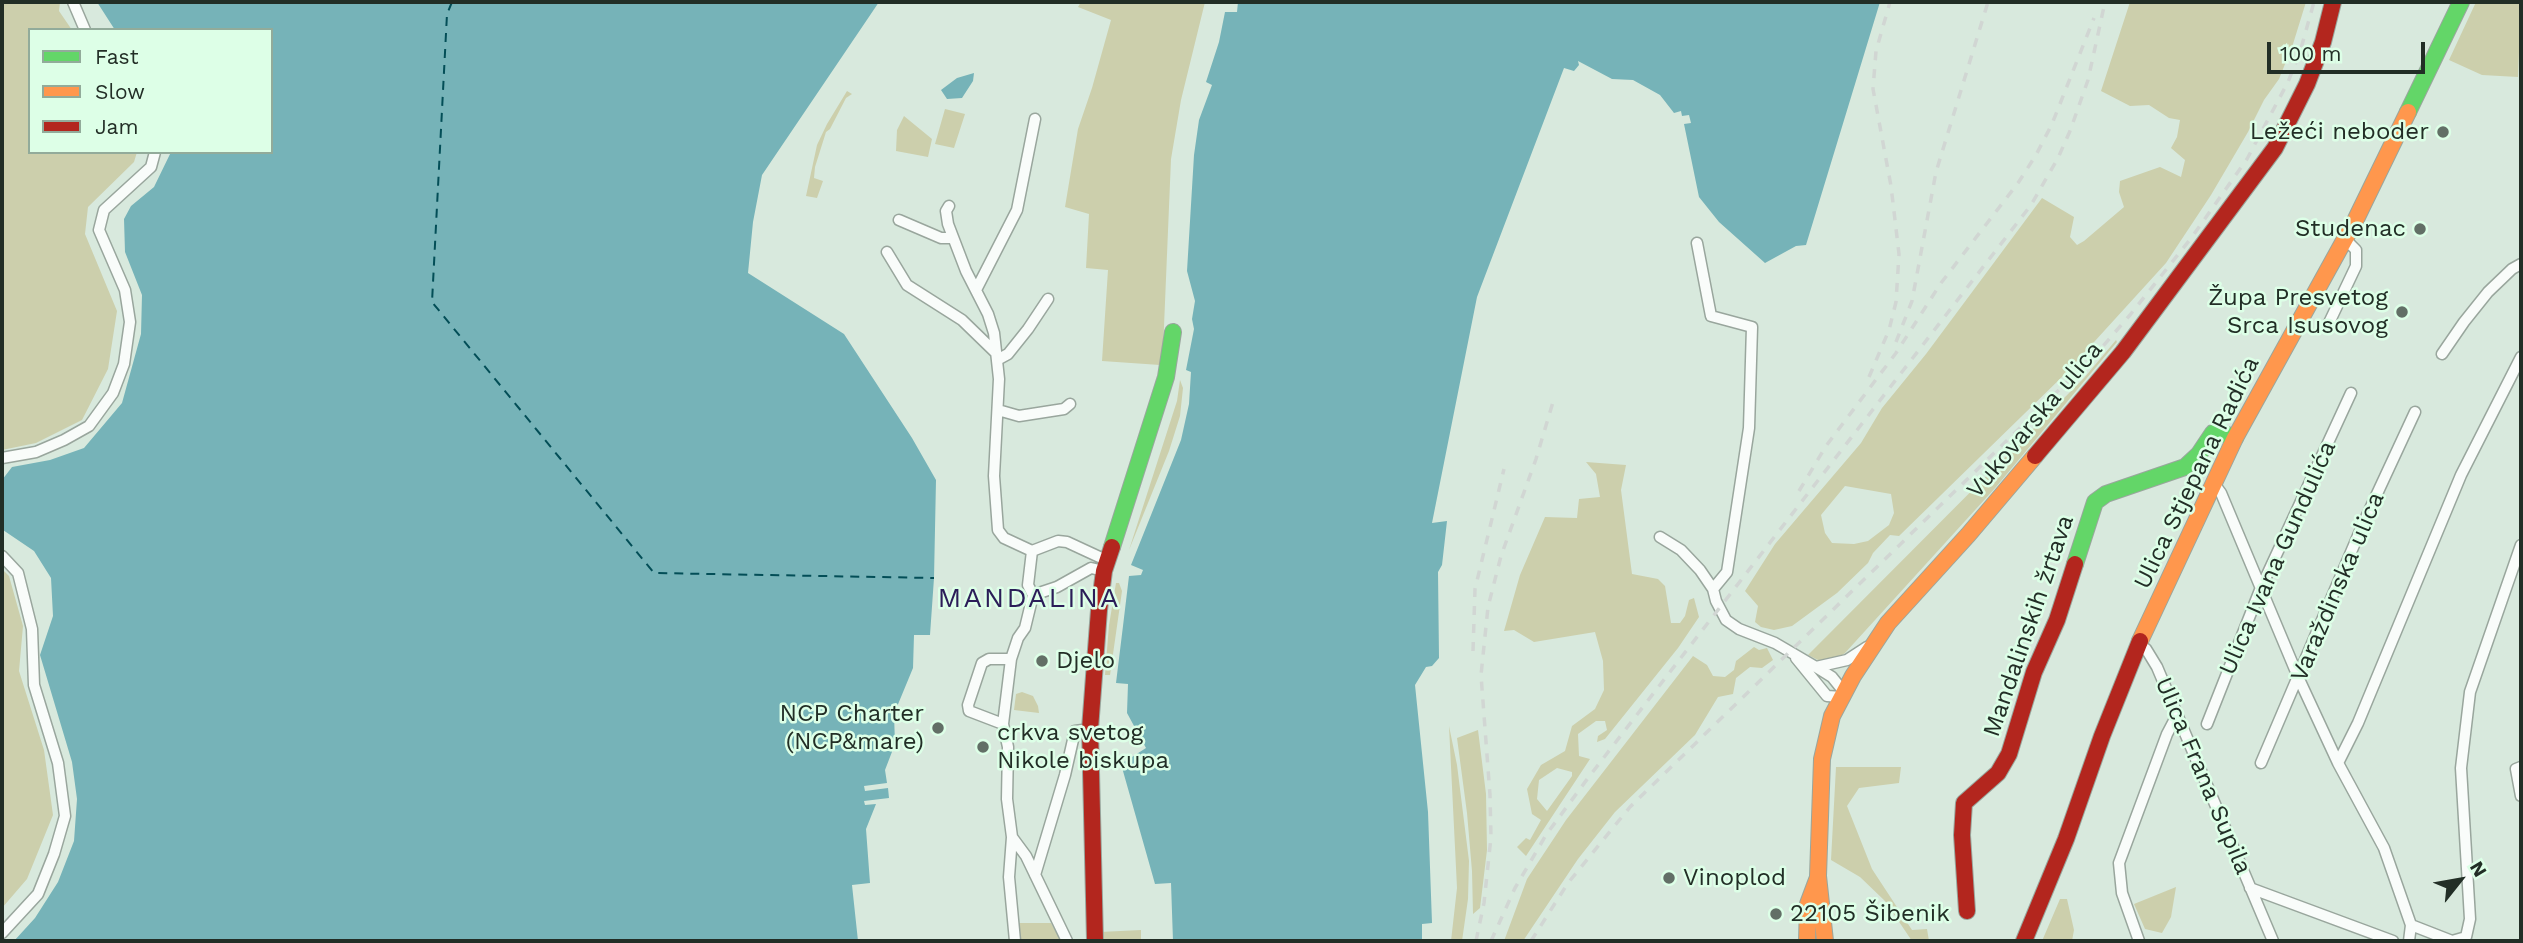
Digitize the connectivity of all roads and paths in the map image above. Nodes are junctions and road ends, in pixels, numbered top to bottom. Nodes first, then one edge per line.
1 (73, 2) edge
2 (2333, 2) edge
3 (2461, 2) edge
4 (84, 28) edge
5 (1035, 119) dead end
6 (154, 154) edge
7 (949, 206) dead end
8 (899, 220) dead end
9 (953, 238) junction
10 (2345, 239) junction
11 (1697, 243) dead end
12 (887, 253) dead end
13 (2521, 264) edge
14 (976, 290) junction
15 (1048, 299) dead end
16 (2328, 325) dead end
17 (1173, 331) dead end
18 (2442, 354) dead end
19 (996, 356) junction
20 (2521, 357) edge
21 (2351, 393) dead end
22 (1070, 404) dead end
23 (998, 410) junction
24 (2415, 412) dead end
25 (2235, 438) junction
26 (2, 457) edge
27 (2213, 482) junction
28 (1660, 537) dead end
29 (2521, 545) edge
30 (1032, 551) junction
31 (2, 556) edge
32 (2519, 558) edge
33 (1106, 566) junction
34 (1713, 589) junction
35 (2260, 590) junction
36 (1033, 595) junction
37 (1877, 638) junction
38 (2138, 644) junction
39 (1794, 656) junction
40 (1011, 659) junction
41 (1816, 667) junction
42 (2299, 679) junction
43 (1843, 695) junction
44 (2177, 715) junction
45 (1003, 724) junction
46 (2207, 724) dead end
47 (1090, 729) junction
48 (2261, 763) dead end
49 (2338, 763) junction
50 (2519, 768) edge
51 (2521, 796) edge
52 (1012, 837) junction
53 (1035, 875) junction
54 (1818, 876) junction
55 (2250, 888) junction
56 (1966, 911) dead end
57 (2411, 925) junction
58 (2, 933) edge
59 (1015, 941) edge
60 (1067, 941) edge
61 (1096, 941) edge
62 (1807, 941) edge
63 (1825, 941) edge
64 (2024, 941) edge
65 (2139, 941) edge
66 (2273, 941) edge
67 (2393, 941) edge
68 (2409, 941) edge

1 - 4 street
2 - 37 main road, Vukovarska ulica
3 - 10 main road, Ulica Stjepana Radića
5 - 14 street
6 - 26 street
7 - 9 street
8 - 9 street
9 - 14 street
10 - 16 street
10 - 25 main road, Ulica Stjepana Radića
11 - 34 street
12 - 19 street
13 - 18 street
14 - 19 street
15 - 19 street
17 - 33 main road
19 - 23 street
20 - 49 street
21 - 35 street, Ulica Ivana Gundulića
22 - 23 street
23 - 30 street
24 - 42 street, Varaždinska ulica
25 - 27 main road, Ulica Stjepana Radića
25 - 56 main road, Mandalinskih žrtava
27 - 35 street
27 - 38 main road, Ulica Stjepana Radića
28 - 34 street
29 - 32 street
30 - 33 street
30 - 36 street
31 - 58 street
32 - 57 street
33 - 36 street
33 - 47 main road
34 - 39 street
35 - 42 street
35 - 46 street, Ulica Ivana Gundulića
36 - 40 street
37 - 41 street
37 - 43 main road, Vukovarska ulica
38 - 44 street, Ulica Frana Supila
38 - 64 main road, Ulica Stjepana Radića
39 - 41 street
39 - 43 street
40 - 45 street
40 - 45 street
41 - 43 street
42 - 48 street, Varaždinska ulica
42 - 49 street
43 - 54 main road, Vukovarska ulica
44 - 55 street, Ulica Frana Supila
44 - 65 street
45 - 52 street
47 - 53 street
47 - 61 main road
49 - 57 street
50 - 51 street
52 - 53 street
52 - 59 street
53 - 60 street
54 - 62 main road, Vukovarska ulica
54 - 63 main road, Vukovarska ulica
55 - 66 street
55 - 67 street, Ulica Frana Supila
57 - 68 street

